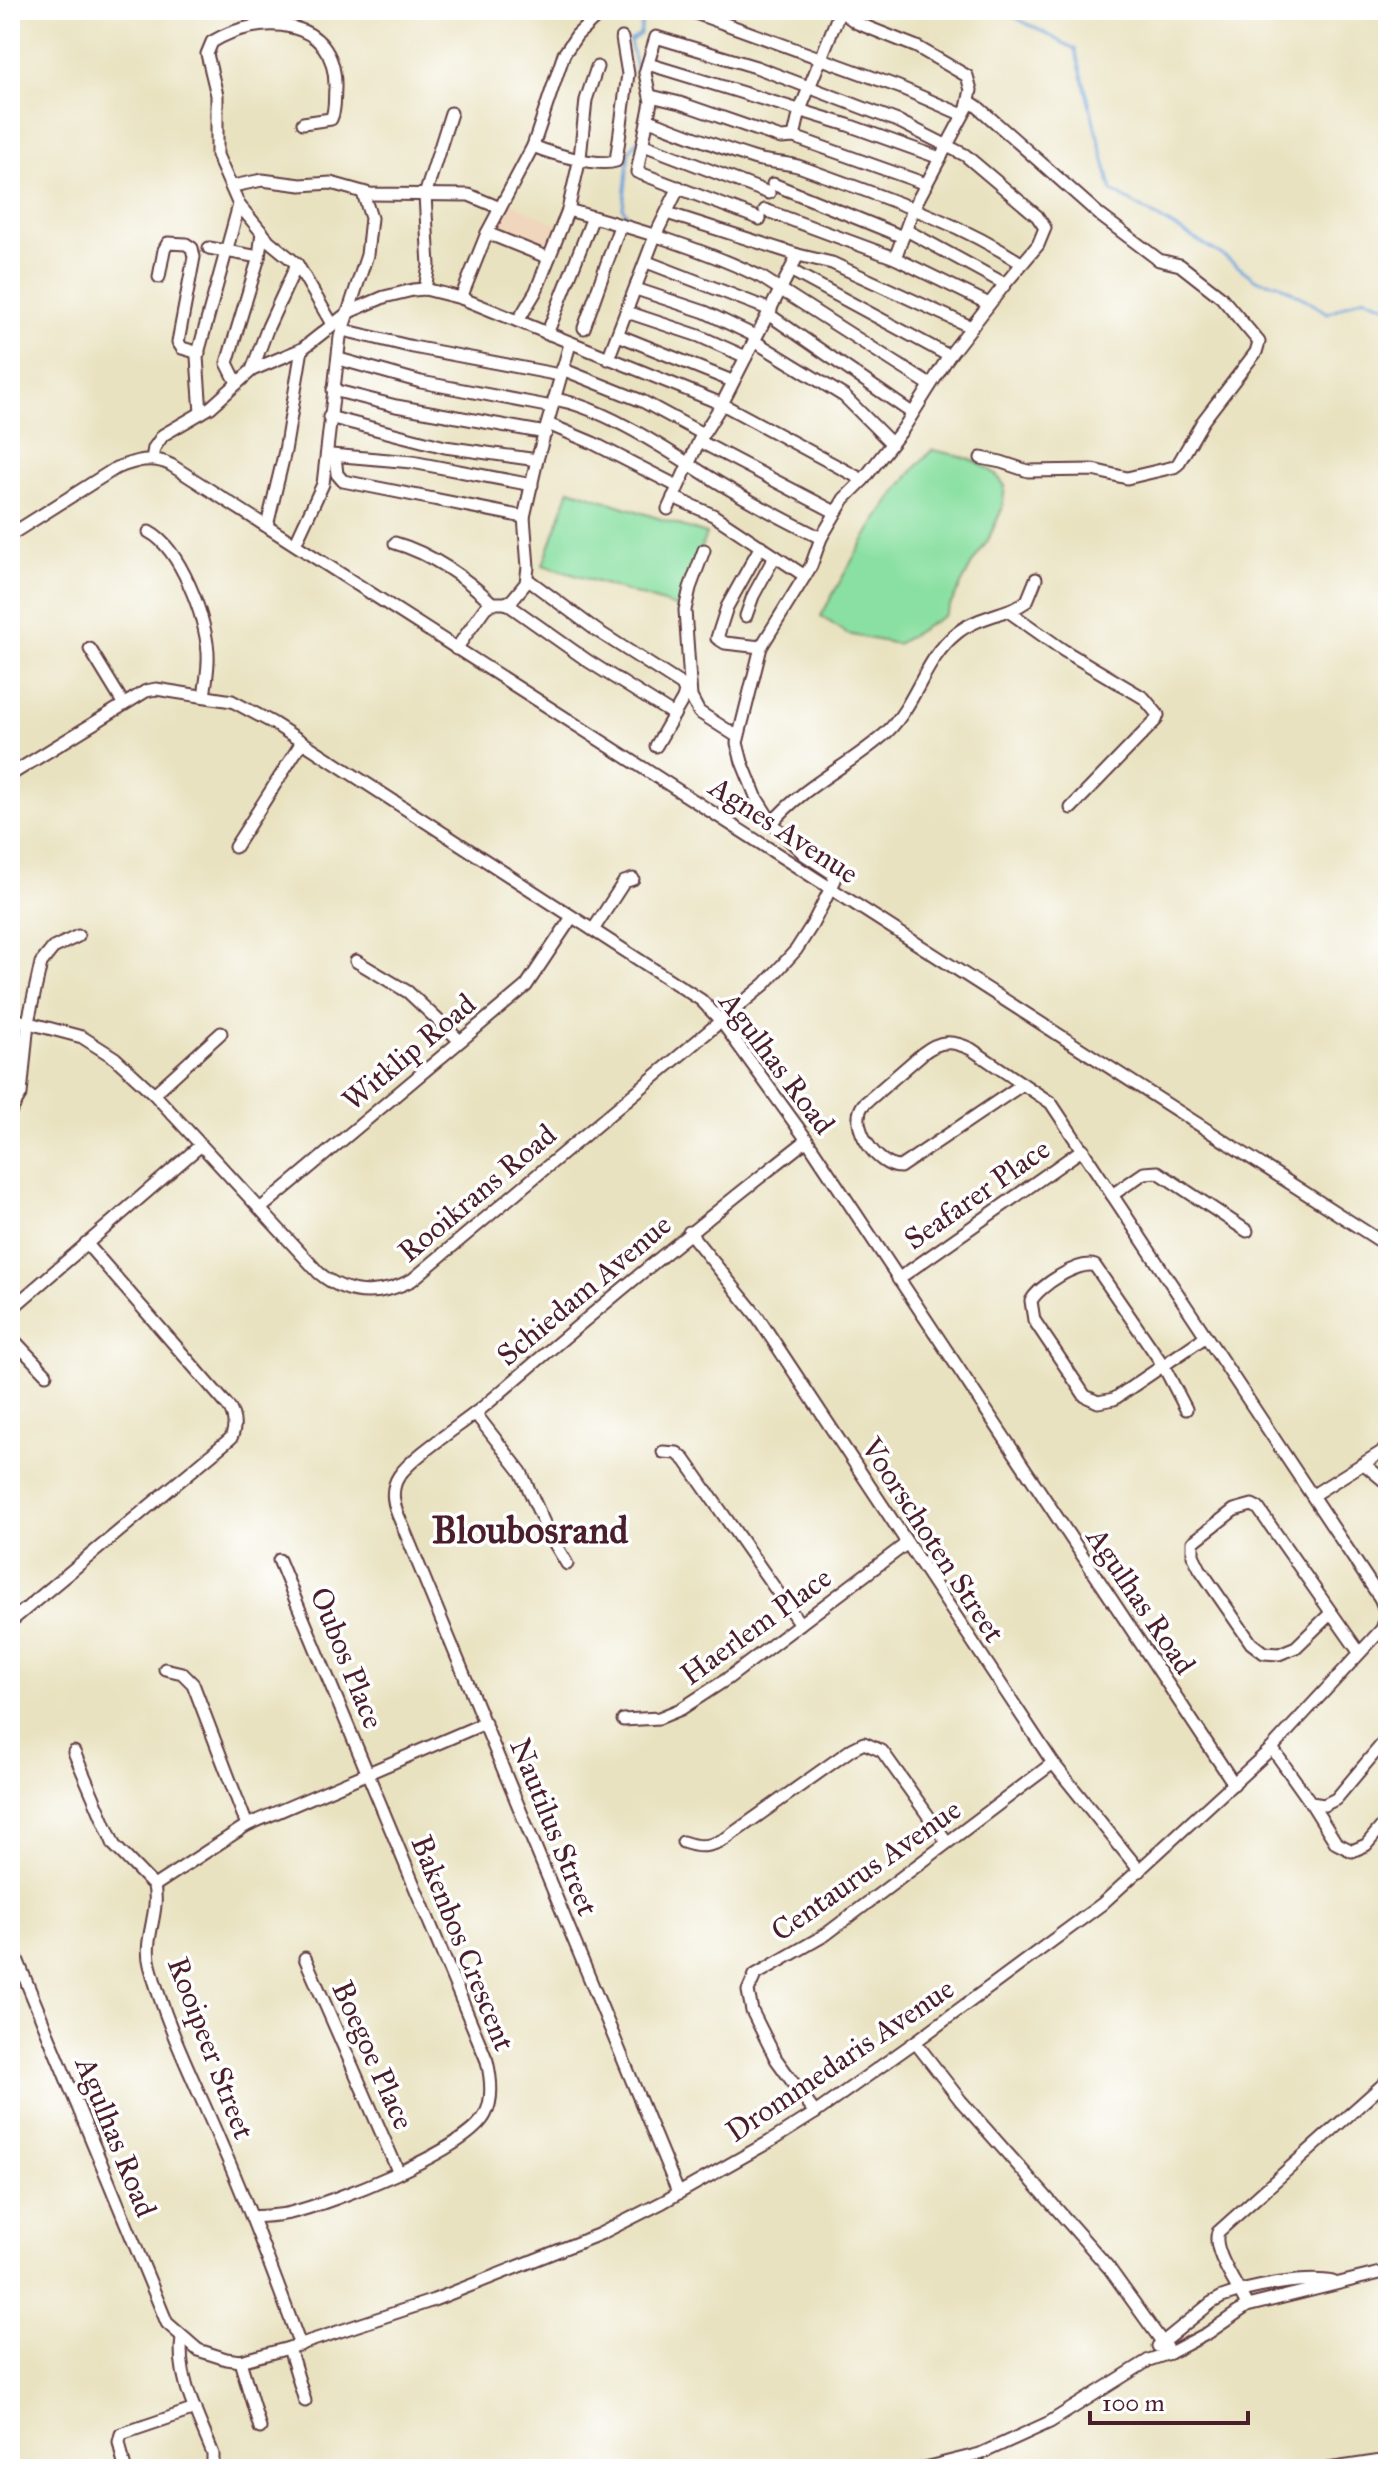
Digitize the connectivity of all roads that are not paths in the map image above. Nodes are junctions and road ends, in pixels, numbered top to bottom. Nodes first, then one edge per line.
1 (687, 10) edge
2 (840, 11) edge
3 (594, 14) dead end
4 (622, 38) dead end
5 (821, 59) junction
6 (648, 64) junction
7 (597, 67) dead end
8 (809, 86) junction
9 (651, 96) junction
10 (969, 101) junction
11 (800, 110) junction
12 (451, 113) dead end
13 (963, 115) junction
14 (649, 120) junction
15 (303, 123) dead end
16 (794, 137) junction
17 (947, 144) junction
18 (644, 145) junction
19 (533, 146) junction
20 (580, 158) junction
21 (940, 158) junction
22 (778, 165) junction
23 (926, 184) junction
24 (233, 186) junction
25 (679, 187) junction
26 (771, 189) junction
27 (363, 193) junction
28 (425, 195) junction
29 (239, 205) junction
30 (914, 207) junction
31 (500, 208) junction
32 (568, 210) junction
33 (667, 213) junction
34 (762, 214) junction
35 (593, 217) junction
36 (620, 226) junction
37 (262, 232) junction
38 (487, 233) junction
39 (905, 234) junction
40 (655, 236) junction
41 (748, 239) junction
42 (209, 248) dead end
43 (227, 250) junction
44 (798, 255) junction
45 (259, 257) junction
46 (549, 258) junction
47 (895, 258) junction
48 (647, 262) junction
49 (1021, 263) junction
50 (297, 264) junction
51 (792, 271) junction
52 (159, 277) dead end
53 (1005, 284) junction
54 (425, 289) junction
55 (636, 289) junction
56 (781, 291) junction
57 (461, 298) junction
58 (989, 304) junction
59 (349, 312) junction
60 (627, 312) junction
61 (769, 312) junction
62 (518, 321) junction
63 (337, 327) junction
64 (971, 327) junction
65 (584, 328) dead end
66 (547, 334) junction
67 (618, 335) junction
68 (755, 338) junction
69 (570, 344) junction
70 (302, 349) junction
71 (199, 353) junction
72 (949, 356) junction
73 (746, 357) junction
74 (339, 359) junction
75 (608, 359) junction
76 (252, 370) junction
77 (561, 372) junction
78 (732, 381) junction
79 (237, 383) junction
80 (930, 385) junction
81 (333, 390) junction
82 (553, 403) junction
83 (722, 404) junction
84 (201, 413) junction
85 (912, 413) junction
86 (329, 417) junction
87 (547, 428) junction
88 (701, 438) junction
89 (891, 443) junction
90 (331, 455) junction
91 (981, 458) dead end
92 (152, 459) junction
93 (537, 460) junction
94 (689, 464) junction
95 (863, 480) junction
96 (532, 485) junction
97 (673, 497) junction
98 (835, 512) junction
99 (524, 517) junction
100 (267, 526) junction
101 (149, 532) dead end
102 (10, 535) edge
103 (821, 538) junction
104 (395, 543) dead end
105 (295, 544) junction
106 (761, 546) junction
107 (704, 550) dead end
108 (775, 556) junction
109 (805, 576) junction
110 (527, 579) junction
111 (1036, 579) dead end
112 (492, 603) junction
113 (506, 603) junction
114 (1008, 611) junction
115 (746, 616) dead end
116 (761, 647) junction
117 (90, 649) dead end
118 (456, 649) junction
119 (204, 696) junction
120 (123, 703) junction
121 (674, 715) junction
122 (738, 737) junction
123 (302, 742) junction
124 (656, 746) dead end
125 (10, 775) edge
126 (1071, 808) dead end
127 (772, 823) junction
128 (235, 847) dead end
129 (633, 879) dead end
130 (831, 889) junction
131 (572, 917) junction
132 (593, 930) junction
133 (78, 936) dead end
134 (356, 961) dead end
135 (10, 1018) edge
136 (721, 1021) junction
137 (28, 1022) junction
138 (221, 1033) dead end
139 (459, 1040) junction
140 (1023, 1084) junction
141 (154, 1094) junction
142 (10, 1112) edge
143 (807, 1140) junction
144 (201, 1145) junction
145 (1083, 1149) junction
146 (1112, 1195) junction
147 (260, 1209) junction
148 (1247, 1231) dead end
149 (689, 1232) junction
150 (86, 1243) junction
151 (1388, 1246) edge
152 (898, 1279) junction
153 (10, 1310) edge
154 (10, 1336) edge
155 (1205, 1337) junction
156 (1163, 1365) junction
157 (46, 1374) dead end
158 (1186, 1409) dead end
159 (475, 1413) junction
160 (1388, 1448) edge
161 (663, 1452) dead end
162 (1364, 1464) junction
163 (397, 1480) joint
164 (1388, 1484) edge
165 (1313, 1495) junction
166 (906, 1544) junction
167 (279, 1560) dead end
168 (567, 1564) dead end
169 (1330, 1614) junction
170 (10, 1622) edge
171 (800, 1624) junction
172 (1359, 1652) junction
173 (165, 1669) dead end
174 (623, 1720) dead end
175 (485, 1723) junction
176 (1388, 1737) edge
177 (1272, 1748) junction
178 (74, 1752) dead end
179 (1053, 1763) junction
180 (369, 1774) junction
181 (1234, 1784) junction
182 (1311, 1803) junction
183 (1388, 1819) edge
184 (247, 1825) junction
185 (683, 1842) dead end
186 (947, 1842) junction
187 (1140, 1871) junction
188 (154, 1886) junction
189 (10, 1942) edge
190 (305, 1958) dead end
191 (915, 2042) junction
192 (1388, 2080) edge
193 (815, 2113) junction
194 (398, 2171) junction
195 (678, 2192) junction
196 (253, 2217) junction
197 (1388, 2271) edge
198 (1335, 2282) junction
199 (1241, 2292) junction
200 (1247, 2306) junction
201 (185, 2340) junction
202 (1162, 2341) junction
203 (294, 2347) junction
204 (1170, 2353) junction
205 (1149, 2360) junction
206 (240, 2361) junction
207 (305, 2401) dead end
208 (195, 2409) junction
209 (260, 2428) dead end
210 (1388, 2460) edge
211 (125, 2469) edge
212 (208, 2469) edge
213 (920, 2469) edge
214 (1335, 2469) edge

1 - 5 street
2 - 5 street
2 - 10 street
3 - 19 street
4 - 20 street
5 - 8 street
5 - 13 street
6 - 8 street
6 - 9 street
6 - 11 street
7 - 20 street
8 - 11 street
8 - 17 street
9 - 14 street
9 - 16 street
10 - 13 street
10 - 91 street
11 - 16 street
11 - 21 street
12 - 28 street
13 - 17 street
14 - 18 street
14 - 22 street
15 - 24 street
16 - 23 street
17 - 21 street
17 - 49 street
18 - 25 street
18 - 26 street
19 - 20 street
19 - 31 street
20 - 32 street
21 - 23 street
22 - 26 street
22 - 30 street
23 - 30 street
24 - 27 street
24 - 29 street
25 - 33 street
25 - 34 street
26 - 34 street
26 - 39 street
27 - 28 street
27 - 59 street
28 - 31 street
28 - 54 street
29 - 37 street
29 - 43 street
30 - 39 street
30 - 49 street
31 - 38 street
32 - 35 street
32 - 46 street
33 - 40 street
33 - 41 street
34 - 41 street
34 - 47 street
35 - 36 street
35 - 66 street
36 - 40 street
36 - 65 street
37 - 45 street
37 - 50 street
38 - 46 street
38 - 57 street
39 - 47 street
39 - 53 street
40 - 48 street
40 - 56 street
41 - 44 street
42 - 43 street
43 - 45 street
43 - 71 street
44 - 51 street
44 - 64 street
45 - 79 street
46 - 62 street
47 - 58 street
48 - 55 street
48 - 61 street
49 - 53 street
50 - 63 street
50 - 76 street
51 - 56 street
51 - 72 street
52 - 71 street
53 - 58 street
54 - 57 street
54 - 59 street
55 - 60 street
55 - 68 street
56 - 61 street
56 - 80 street
57 - 62 street
58 - 64 street
59 - 63 street
60 - 67 street
60 - 73 street
61 - 68 street
61 - 85 street
62 - 66 street
63 - 70 street
63 - 74 street
63 - 77 street
64 - 72 street
66 - 69 street
67 - 75 street
67 - 78 street
68 - 73 street
68 - 89 street
69 - 75 street
69 - 77 street
70 - 76 street
70 - 100 street
71 - 84 street
72 - 80 street
73 - 78 street
74 - 81 street
74 - 82 street
75 - 83 street
76 - 79 street
77 - 82 street
77 - 88 street
78 - 83 street
79 - 84 street
80 - 85 street
81 - 86 street
81 - 87 street
82 - 87 street
82 - 94 street
83 - 88 street
83 - 95 street
84 - 92 street
85 - 89 street
86 - 90 street
86 - 93 street
87 - 93 street
87 - 97 street
88 - 94 street
88 - 98 street
89 - 95 street
90 - 96 street
90 - 99 street
90 - 105 street
92 - 100 street, Agnes Avenue
92 - 102 street
93 - 96 street
94 - 97 street
94 - 103 street
95 - 98 street
96 - 99 street
97 - 106 street
98 - 103 street
99 - 110 street
100 - 105 street, Agnes Avenue
101 - 119 street
103 - 109 street
104 - 112 street
105 - 118 street, Agnes Avenue
106 - 108 street
106 - 116 street
107 - 122 street
108 - 109 street
108 - 115 street
109 - 116 street
110 - 113 street
110 - 121 street
111 - 114 street
112 - 113 street
112 - 118 street
113 - 121 street
114 - 126 street
114 - 127 street
116 - 122 street
117 - 120 street
118 - 130 street, Agnes Avenue
119 - 120 street, Agulhas Road
119 - 123 street, Agulhas Road
120 - 125 street, Agulhas Road
121 - 124 street
122 - 127 street
123 - 128 street
123 - 131 street, Agulhas Road
127 - 130 street
129 - 132 street
130 - 136 street, Rooikrans Road
130 - 151 street, Agnes Avenue
131 - 132 street, Agulhas Road
131 - 139 street, Witklip Road
132 - 136 street, Agulhas Road
133 - 137 street
134 - 139 street
135 - 137 street, Rooikrans Road
136 - 143 street, Agulhas Road
136 - 147 street, Rooikrans Road
137 - 141 street, Rooikrans Road
137 - 142 street
138 - 141 street
139 - 147 street, Witklip Road
140 - 140 street
140 - 145 street
141 - 144 street, Rooikrans Road
143 - 149 street, Schiedam Avenue
143 - 152 street, Agulhas Road
144 - 147 street, Rooikrans Road
144 - 150 street
145 - 146 street
145 - 152 street, Seafarer Place
146 - 148 street
146 - 155 street
149 - 159 street, Schiedam Avenue
149 - 166 street, Voorschoten Street
150 - 153 street
150 - 170 street
152 - 181 street, Agulhas Road
154 - 157 street
155 - 156 street
155 - 165 street
156 - 156 street
156 - 158 street
159 - 163 street, Schiedam Avenue
159 - 168 street
160 - 162 street
161 - 171 street
162 - 164 street
162 - 165 street
163 - 175 street, Nautilus Street
165 - 172 street, Drommedaris Avenue
166 - 171 street, Haerlem Place
166 - 179 street, Voorschoten Street
167 - 180 street, Oubos Place
169 - 169 street
169 - 172 street
171 - 174 street, Haerlem Place
172 - 177 street, Drommedaris Avenue
173 - 184 street
175 - 180 street
175 - 195 street, Nautilus Street
176 - 182 street
177 - 181 street, Drommedaris Avenue
177 - 182 street
178 - 188 street
179 - 186 street, Centaurus Avenue
179 - 187 street, Voorschoten Street
180 - 184 street
180 - 194 street, Bakenbos Crescent
181 - 187 street, Drommedaris Avenue
182 - 183 street
184 - 188 street
185 - 186 street
186 - 193 street, Centaurus Avenue
187 - 191 street, Drommedaris Avenue
188 - 196 street, Rooipeer Street
189 - 201 street, Agulhas Road
190 - 194 street, Boegoe Place
191 - 193 street, Drommedaris Avenue
191 - 202 street
192 - 199 street
193 - 195 street, Drommedaris Avenue
194 - 196 street, Bakenbos Crescent
195 - 203 street, Drommedaris Avenue
196 - 203 street, Rooipeer Street
197 - 198 street
198 - 199 street
198 - 200 street
199 - 200 street
199 - 202 street
200 - 204 street
201 - 206 street
201 - 208 street
202 - 204 street
202 - 205 street
203 - 206 street, Drommedaris Avenue
203 - 207 street, Rooipeer Street
204 - 205 street
205 - 213 street
206 - 209 street
208 - 211 street
208 - 212 street
210 - 214 street

